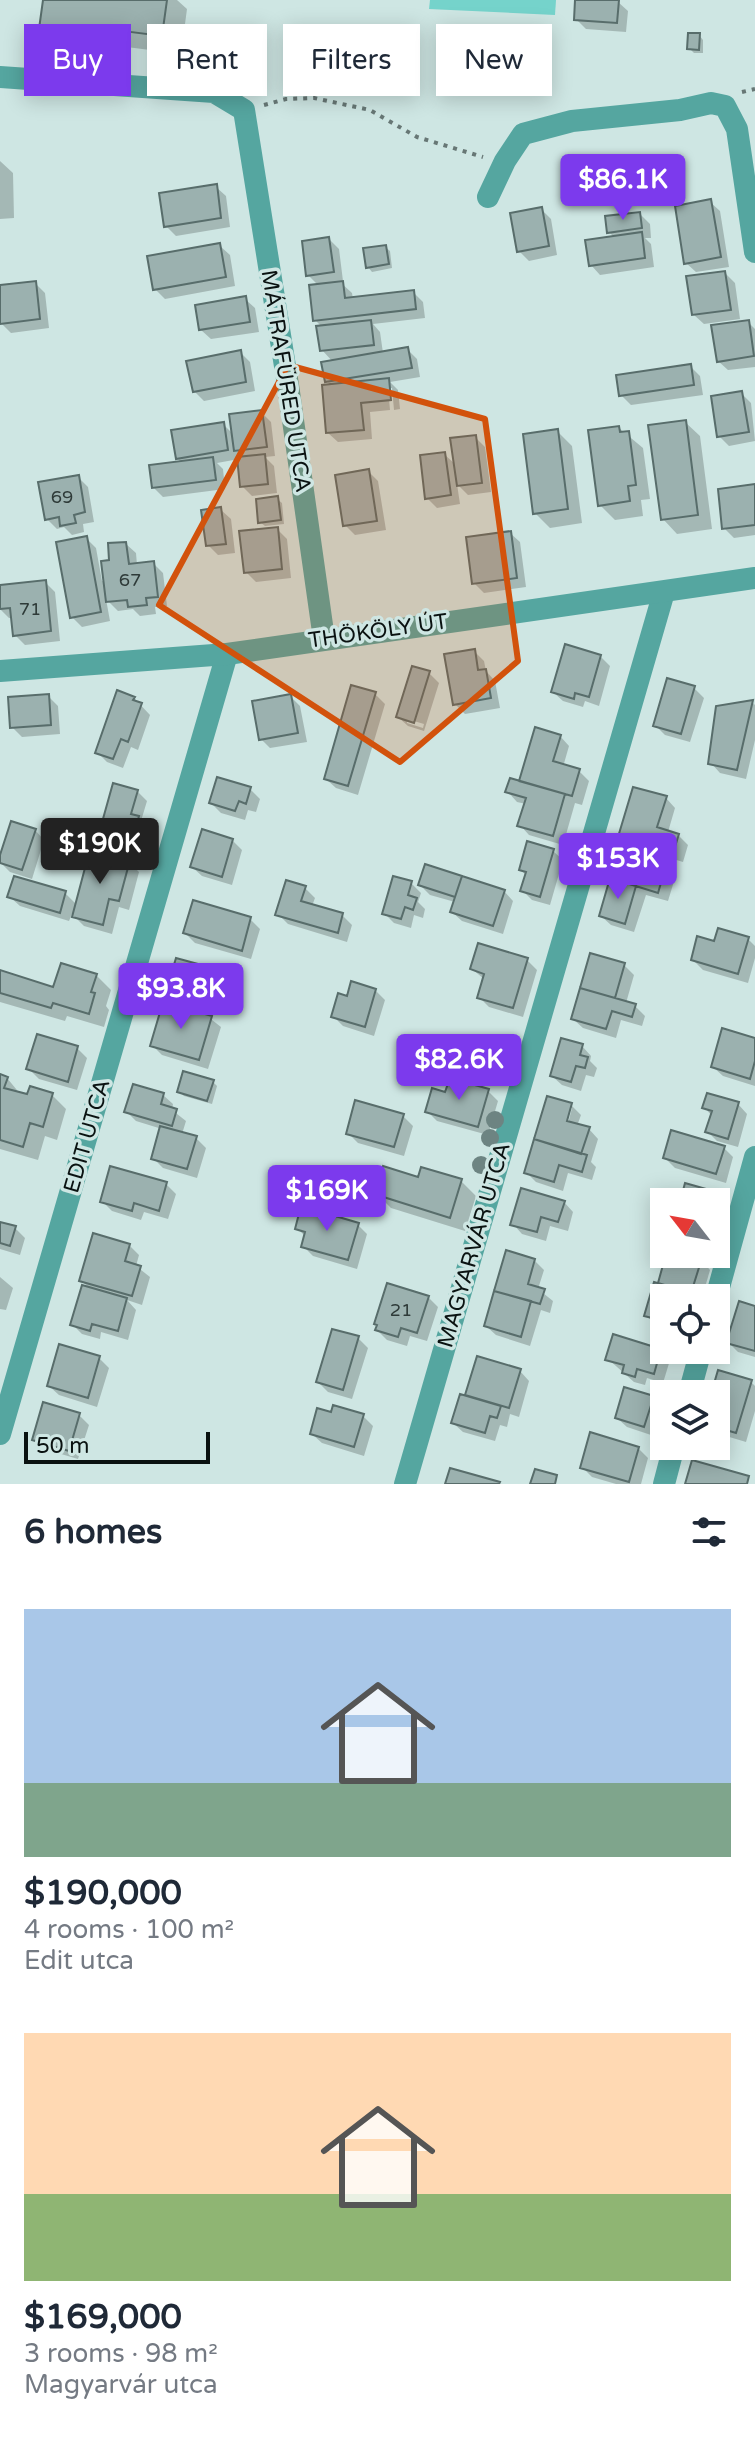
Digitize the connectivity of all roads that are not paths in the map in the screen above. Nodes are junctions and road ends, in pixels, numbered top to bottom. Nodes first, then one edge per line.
1 (0, 77) edge
2 (488, 197) dead end
3 (755, 252) edge
4 (755, 578) edge
5 (664, 592) junction
6 (324, 639) junction
7 (227, 654) junction
8 (0, 671) edge
9 (755, 1157) edge
10 (720, 1284) edge
11 (0, 1434) edge
12 (670, 1460) edge
13 (405, 1484) edge
14 (664, 1484) edge

1 - 6 street, MÁTRAFÜRED UTCA
2 - 3 street
4 - 5 street, THÖKÖLY ÚT
5 - 6 street, THÖKÖLY ÚT
5 - 13 street, MAGYARVÁR UTCA
6 - 7 street, THÖKÖLY ÚT
7 - 8 street, THÖKÖLY ÚT
7 - 11 street, EDIT UTCA
9 - 10 street
12 - 14 street

